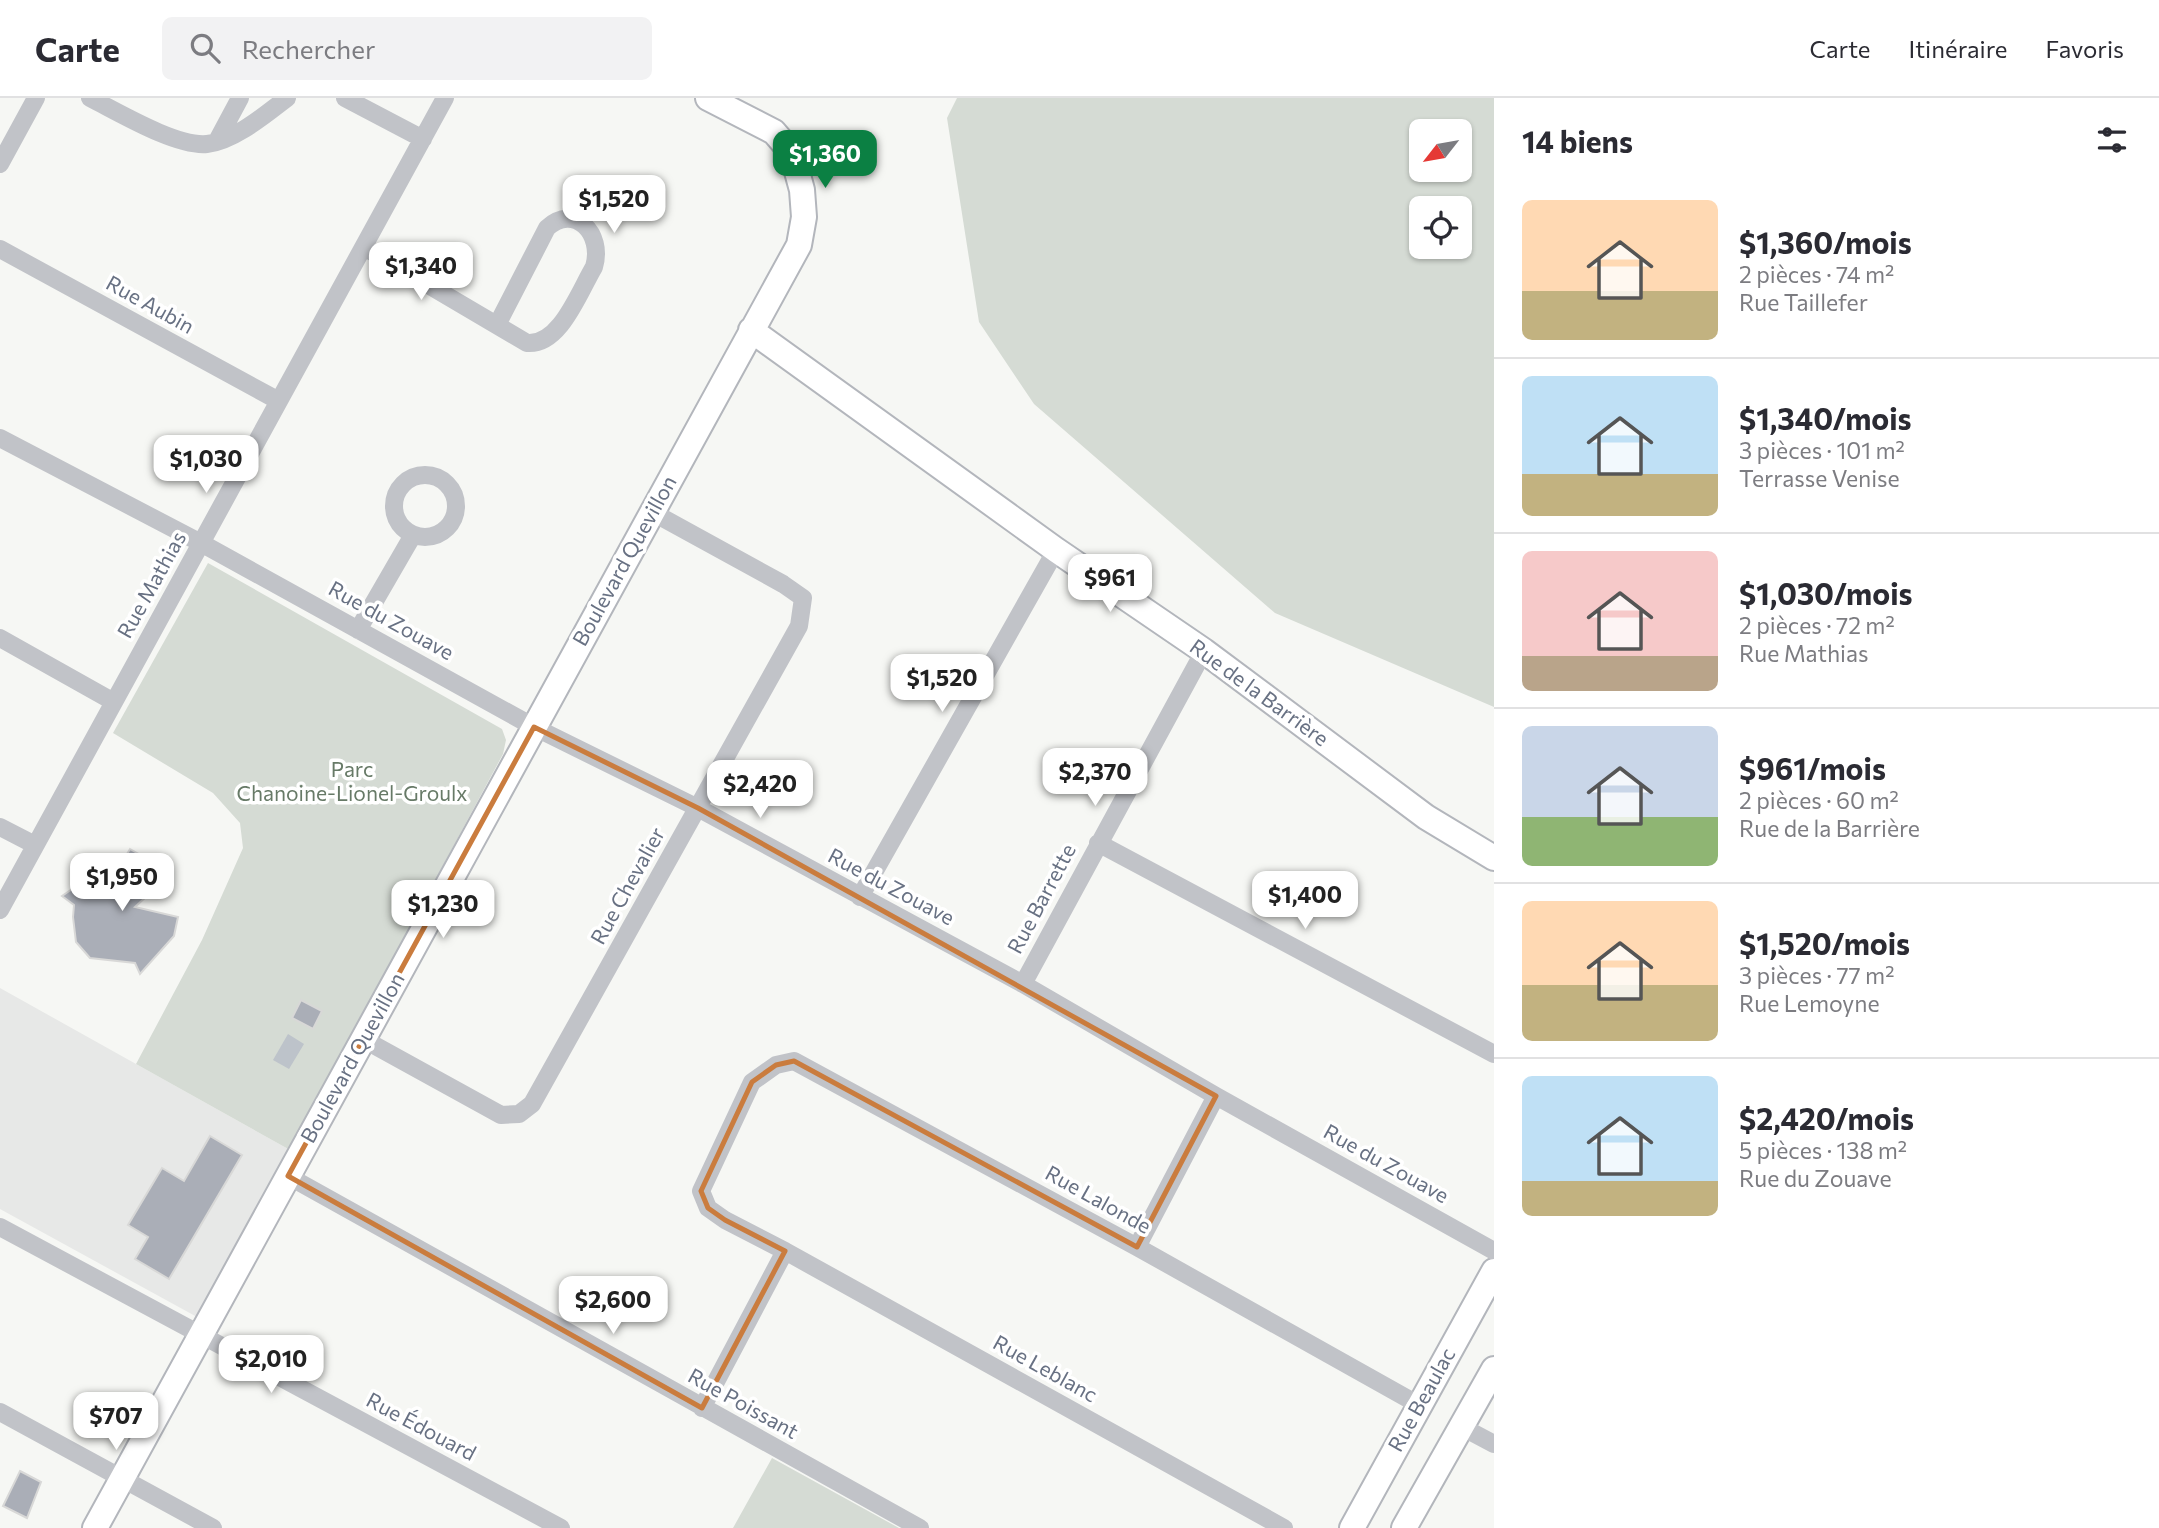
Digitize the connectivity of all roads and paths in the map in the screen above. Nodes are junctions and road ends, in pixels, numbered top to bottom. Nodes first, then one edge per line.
1 (36, 98) edge
2 (90, 98) edge
3 (240, 98) edge
4 (287, 98) edge
5 (345, 98) edge
6 (445, 98) edge
7 (708, 98) edge
8 (423, 139) junction
9 (217, 141) junction
10 (0, 164) edge
11 (364, 247) junction
12 (0, 249) edge
13 (497, 325) junction
14 (751, 330) junction
15 (279, 401) junction
16 (0, 438) edge
17 (652, 512) junction
18 (413, 534) dead end
19 (201, 542) junction
20 (1056, 550) junction
21 (358, 630) junction
22 (0, 638) edge
23 (1204, 651) junction
24 (114, 702) junction
25 (534, 727) junction
26 (698, 808) junction
27 (0, 827) edge
28 (1098, 843) junction
29 (35, 845) junction
30 (1494, 858) edge
31 (860, 897) junction
32 (0, 910) edge
33 (1023, 984) junction
34 (363, 1039) junction
35 (1494, 1054) edge
36 (752, 1082) joint
37 (1216, 1096) junction
38 (288, 1176) junction
39 (0, 1227) edge
40 (1137, 1247) junction
41 (785, 1251) junction
42 (1494, 1251) edge
43 (1494, 1272) edge
44 (201, 1335) junction
45 (1494, 1369) edge
46 (1419, 1405) junction
47 (702, 1408) junction
48 (0, 1412) edge
49 (1462, 1427) junction
50 (1494, 1444) edge
51 (123, 1478) junction
52 (95, 1528) edge
53 (213, 1528) edge
54 (561, 1528) edge
55 (920, 1528) edge
56 (1284, 1528) edge
57 (1352, 1528) edge
58 (1404, 1528) edge

1 - 10 street
2 - 9 street
3 - 9 street
4 - 9 street
5 - 8 street
6 - 8 street, Rue Mathias
7 - 14 street, Boulevard Quevillon
8 - 11 street, Rue Mathias
11 - 13 street
11 - 15 street, Rue Mathias
12 - 15 street, Rue Aubin
13 - 13 street
14 - 17 street, Boulevard Quevillon
14 - 20 street, Rue de la Barrière
15 - 19 street, Rue Mathias
16 - 19 street, Rue du Zouave
17 - 25 street, Boulevard Quevillon
17 - 26 street, Rue Chevalier
18 - 21 street
19 - 21 street, Rue du Zouave
19 - 24 street, Rue Mathias
20 - 23 street, Rue de la Barrière
20 - 31 street
21 - 25 street, Rue du Zouave
22 - 24 street
23 - 28 street, Rue Barrette
23 - 30 street, Rue de la Barrière
24 - 29 street, Rue Mathias
25 - 26 street, Rue du Zouave
25 - 34 street, Boulevard Quevillon
26 - 31 street, Rue du Zouave
26 - 34 street, Rue Chevalier
27 - 29 street
28 - 33 street, Rue Barrette
28 - 35 street
29 - 32 street, Rue Mathias
31 - 33 street, Rue du Zouave
33 - 37 street, Rue du Zouave
34 - 38 street, Boulevard Quevillon
36 - 40 street, Rue Lalonde
36 - 41 street, Rue Leblanc
37 - 40 street
37 - 42 street, Rue du Zouave
38 - 44 street, Boulevard Quevillon
38 - 47 street, Rue Poissant
39 - 44 street, Rue Édouard
40 - 46 street, Rue Lalonde
41 - 47 street
41 - 56 street, Rue Leblanc
43 - 46 street, Rue Beaulac
44 - 51 street, Boulevard Quevillon
44 - 54 street, Rue Édouard
45 - 49 street
46 - 57 street, Rue Beaulac
47 - 55 street, Rue Poissant
48 - 51 street
49 - 50 street
49 - 58 street
51 - 52 street, Boulevard Quevillon
51 - 53 street

